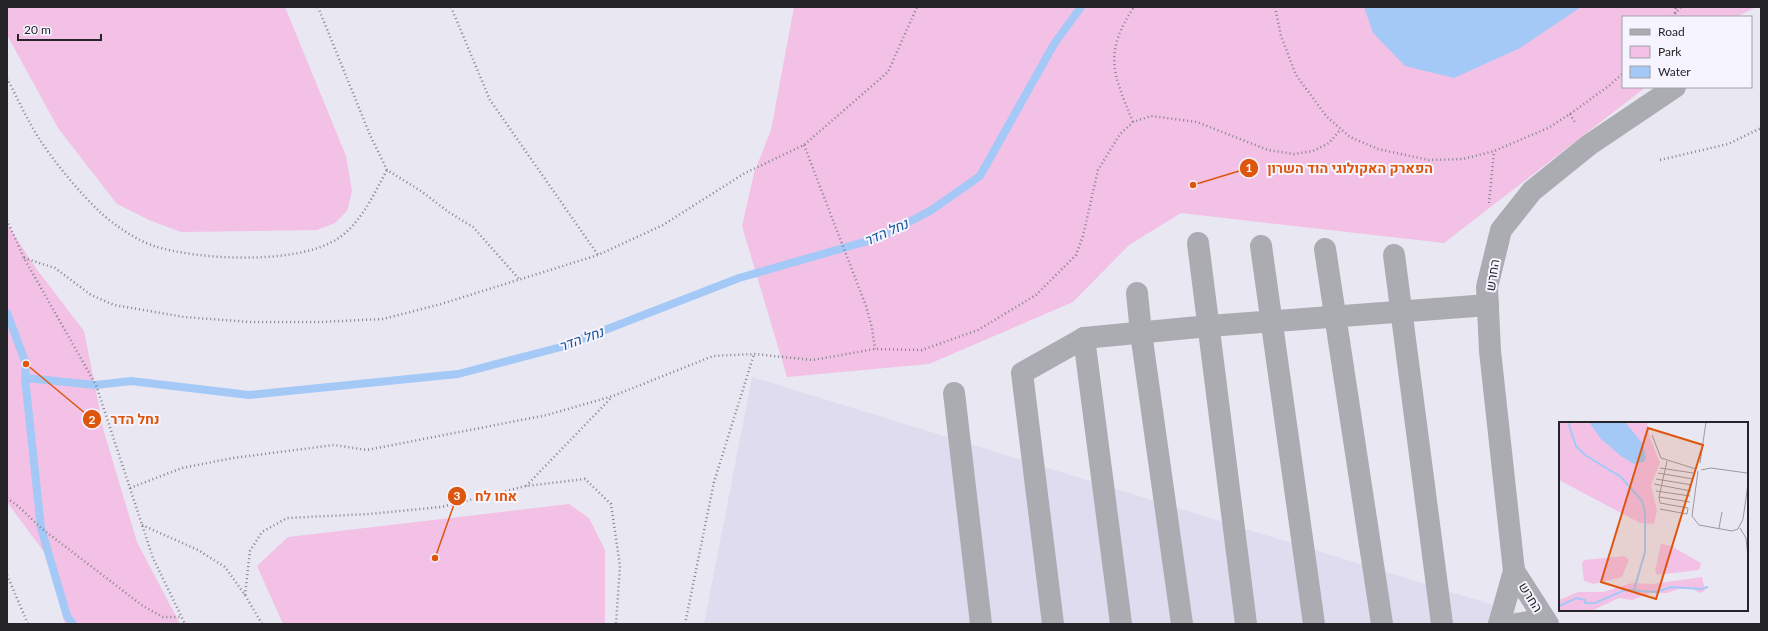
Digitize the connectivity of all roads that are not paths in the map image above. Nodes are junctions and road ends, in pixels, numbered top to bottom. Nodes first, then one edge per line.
1 (1674, 88) edge
2 (1198, 243) dead end
3 (1261, 246) dead end
4 (1325, 248) dead end
5 (1394, 256) dead end
6 (1137, 293) dead end
7 (1488, 305) junction
8 (1402, 311) junction
9 (1336, 316) junction
10 (1272, 321) junction
11 (1209, 326) junction
12 (1141, 333) junction
13 (1084, 338) junction
14 (954, 393) dead end
15 (1514, 571) junction
16 (981, 624) edge
17 (1053, 624) edge
18 (1121, 624) edge
19 (1182, 624) edge
20 (1246, 624) edge
21 (1314, 624) edge
22 (1382, 624) edge
23 (1442, 624) edge
24 (1499, 624) edge
25 (1517, 624) edge
26 (1545, 624) edge
27 (1548, 624) edge

1 - 7 street, החרש
2 - 11 street
3 - 10 street
4 - 9 street
5 - 8 street
6 - 12 street
7 - 8 street
7 - 15 street, החרש
8 - 9 street
8 - 23 street
9 - 10 street
9 - 22 street
10 - 11 street
10 - 21 street
11 - 12 street
11 - 20 street
12 - 13 street
12 - 19 street
13 - 17 street
13 - 18 street
14 - 16 street
15 - 24 street, החרש
15 - 27 street, החרש
25 - 26 street

